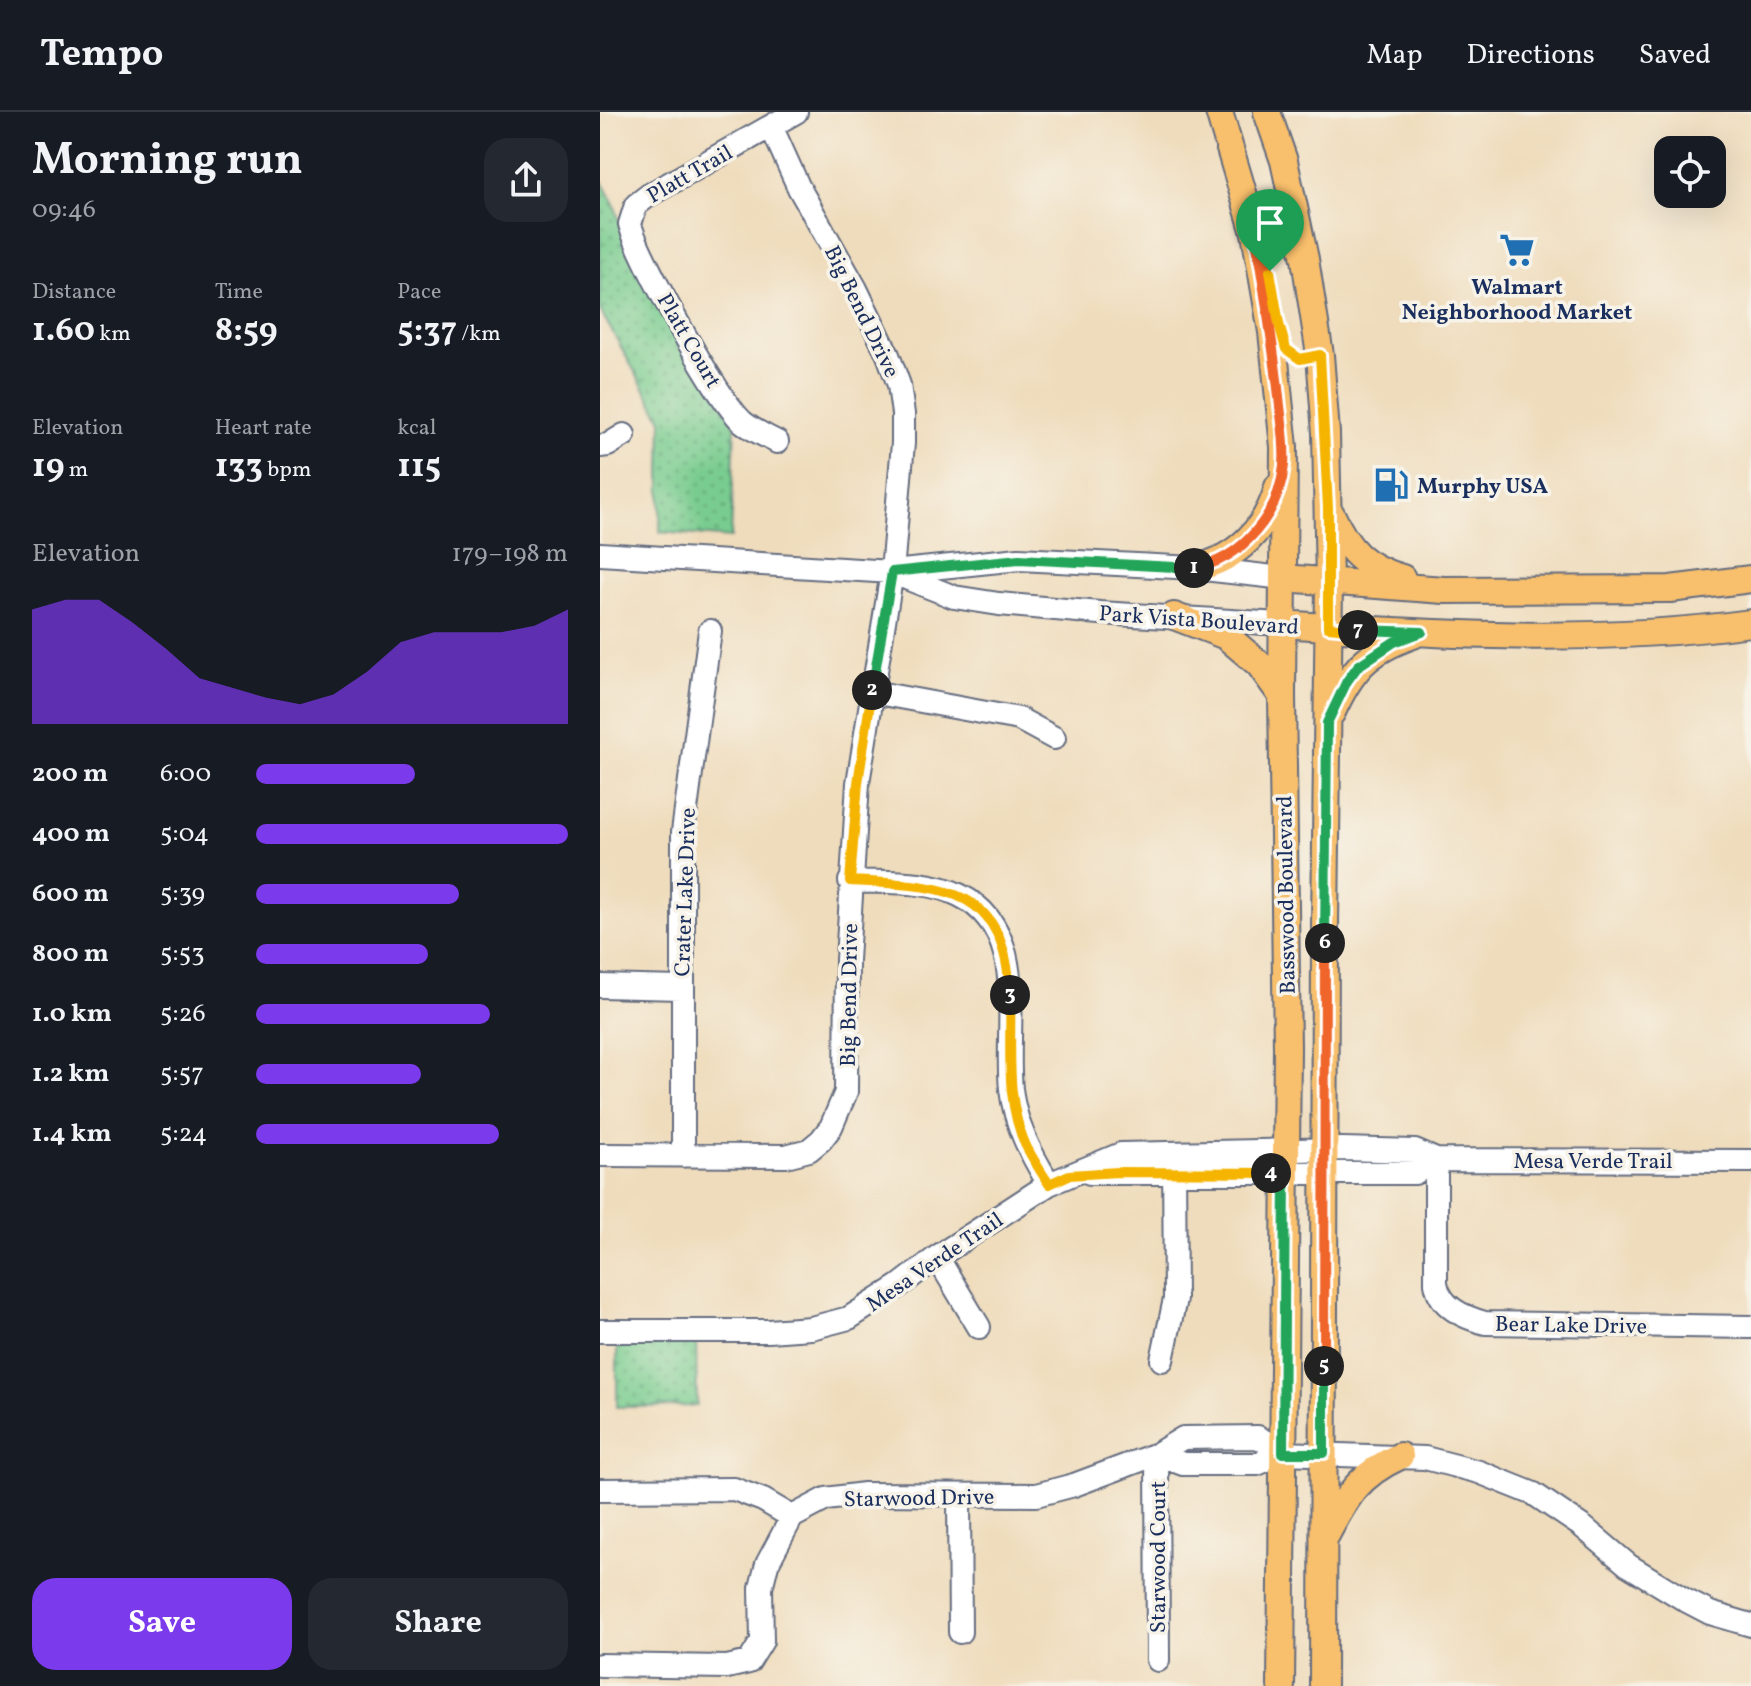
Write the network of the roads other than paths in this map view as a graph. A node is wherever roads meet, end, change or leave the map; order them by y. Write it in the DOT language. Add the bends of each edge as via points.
graph roads {
  1 [pos="796,112"];
  2 [pos="1219,112"];
  3 [pos="1267,112"];
  4 [pos="771,126"];
  5 [pos="631,217"];
  6 [pos="1255,233"];
  7 [pos="1320,355"];
  8 [pos="624,435"];
  9 [pos="777,442"];
  10 [pos="600,446"];
  11 [pos="1284,468"];
  12 [pos="1328,508"];
  13 [pos="600,554"];
  14 [pos="1195,568"];
  15 [pos="892,572"];
  16 [pos="1283,578"];
  17 [pos="1751,579"];
  18 [pos="1329,582"];
  19 [pos="1444,590"];
  20 [pos="1632,590"];
  21 [pos="1174,616"];
  22 [pos="1751,623"];
  23 [pos="1282,624"];
  24 [pos="1328,627"];
  25 [pos="710,631"];
  26 [pos="1422,632"];
  27 [pos="1633,634"];
  28 [pos="872,692"];
  29 [pos="1282,696"];
  30 [pos="1327,723"];
  31 [pos="1054,738"];
  32 [pos="850,881"];
  33 [pos="1287,927"];
  34 [pos="1325,927"];
  35 [pos="600,986"];
  36 [pos="681,988"];
  37 [pos="600,1155"];
  38 [pos="683,1156"];
  39 [pos="1436,1160"];
  40 [pos="1751,1161"];
  41 [pos="1285,1162"];
  42 [pos="1324,1162"];
  43 [pos="1174,1163"];
  44 [pos="1059,1180"];
  45 [pos="937,1257"];
  46 [pos="979,1327"];
  47 [pos="1751,1327"];
  48 [pos="600,1331"];
  49 [pos="1162,1360"];
  50 [pos="1283,1453"];
  51 [pos="1324,1453"];
  52 [pos="1157,1454"];
  53 [pos="1400,1456"];
  54 [pos="600,1490"];
  55 [pos="959,1496"];
  56 [pos="792,1517"];
  57 [pos="1323,1540"];
  58 [pos="1751,1625"];
  59 [pos="960,1632"];
  60 [pos="1158,1660"];
  61 [pos="600,1665"];
  62 [pos="1281,1686"];
  63 [pos="1323,1686"];
  1 -- 4 [label="street, Platt Trail"];
  2 -- 6 [label="main road, Basswood Boulevard"];
  3 -- 7 [label="main road, Basswood Boulevard" via="1293,199"];
  4 -- 5 [label="street, Platt Trail" via="649,195"];
  4 -- 15 [label="street, Big Bend Drive" via="899,385 903,443"];
  5 -- 9 [label="street, Platt Court" via="633,237 715,385 743,423"];
  6 -- 7 [label="main road" via="1270,271 1286,349 1300,359"];
  6 -- 11 [label="main road, Basswood Boulevard" via="1272,332"];
  7 -- 12 [label="main road, Basswood Boulevard"];
  8 -- 10 [label="street"];
  11 -- 14 [label="main road" via="1274,503 1259,527 1215,564"];
  11 -- 16 [label="main road, Basswood Boulevard"];
  12 -- 18 [label="main road, Basswood Boulevard"];
  12 -- 19 [label="main road" via="1362,561 1378,571"];
  13 -- 15 [label="street, Park Vista Boulevard"];
  14 -- 15 [label="street, Park Vista Boulevard" via="1019,559"];
  14 -- 16 [label="street, Park Vista Boulevard"];
  15 -- 21 [label="street, Park Vista Boulevard" via="954,597"];
  15 -- 28 [label="street, Big Bend Drive"];
  16 -- 18 [label="main road, Park Vista Boulevard"];
  16 -- 23 [label="main road, Basswood Boulevard"];
  17 -- 20 [label="main road, Park Vista Boulevard"];
  18 -- 19 [label="main road, Park Vista Boulevard"];
  18 -- 24 [label="main road, Basswood Boulevard"];
  19 -- 20 [label="main road, Park Vista Boulevard"];
  20 -- 27 [label="main road"];
  21 -- 23 [label="street, Park Vista Boulevard"];
  21 -- 29 [label="main road" via="1226,636 1259,664"];
  22 -- 27 [label="main road, Park Vista Boulevard"];
  23 -- 24 [label="main road, Park Vista Boulevard"];
  23 -- 29 [label="main road, Basswood Boulevard"];
  24 -- 26 [label="main road, Park Vista Boulevard"];
  24 -- 30 [label="main road, Basswood Boulevard"];
  25 -- 36 [label="street, Crater Lake Drive" via="683,832"];
  26 -- 27 [label="main road, Park Vista Boulevard"];
  26 -- 30 [label="main road" via="1394,642 1358,666"];
  28 -- 31 [label="street" via="1019,719"];
  28 -- 32 [label="street, Big Bend Drive"];
  29 -- 33 [label="main road, Basswood Boulevard"];
  30 -- 34 [label="main road, Basswood Boulevard"];
  32 -- 38 [label="street, Big Bend Drive" via="846,1092 831,1127 809,1150 786,1156"];
  32 -- 44 [label="street" via="940,888 975,906 994,926 1009,972 1015,1111 1026,1145"];
  33 -- 34 [label="main road"];
  33 -- 41 [label="main road, Basswood Boulevard"];
  34 -- 42 [label="main road, Basswood Boulevard"];
  35 -- 36 [label="street"];
  36 -- 38 [label="street, Crater Lake Drive"];
  37 -- 38 [label="street"];
  39 -- 40 [label="street, Mesa Verde Trail"];
  39 -- 42 [label="street, Mesa Verde Trail" via="1415,1173"];
  39 -- 47 [label="street, Bear Lake Drive" via="1436,1283 1438,1294 1459,1313 1485,1323"];
  41 -- 42 [label="street, Mesa Verde Trail"];
  41 -- 43 [label="street, Mesa Verde Trail"];
  41 -- 50 [label="main road, Basswood Boulevard"];
  42 -- 51 [label="main road, Basswood Boulevard"];
  43 -- 44 [label="street, Mesa Verde Trail" via="1121,1154"];
  43 -- 49 [label="street" via="1175,1299"];
  44 -- 45 [label="street, Mesa Verde Trail"];
  45 -- 46 [label="street"];
  45 -- 48 [label="street, Mesa Verde Trail" via="849,1318 811,1328"];
  50 -- 51 [label="street"];
  50 -- 52 [label="street" via="1257,1464 1183,1464"];
  50 -- 62 [label="main road, Basswood Boulevard"];
  51 -- 53 [label="street"];
  51 -- 57 [label="main road, Basswood Boulevard"];
  52 -- 55 [label="street, Starwood Drive" via="1036,1495"];
  52 -- 60 [label="street, Starwood Court"];
  53 -- 57 [label="main road" via="1366,1475 1345,1498"];
  53 -- 58 [label="street" via="1479,1472 1534,1494 1658,1585 1710,1613"];
  54 -- 56 [label="street" via="734,1489"];
  55 -- 56 [label="street, Starwood Drive" via="864,1494 826,1499"];
  55 -- 59 [label="street"];
  56 -- 61 [label="street" via="767,1564 761,1588 762,1641 749,1662 727,1667"];
  57 -- 63 [label="main road, Basswood Boulevard"];
}
